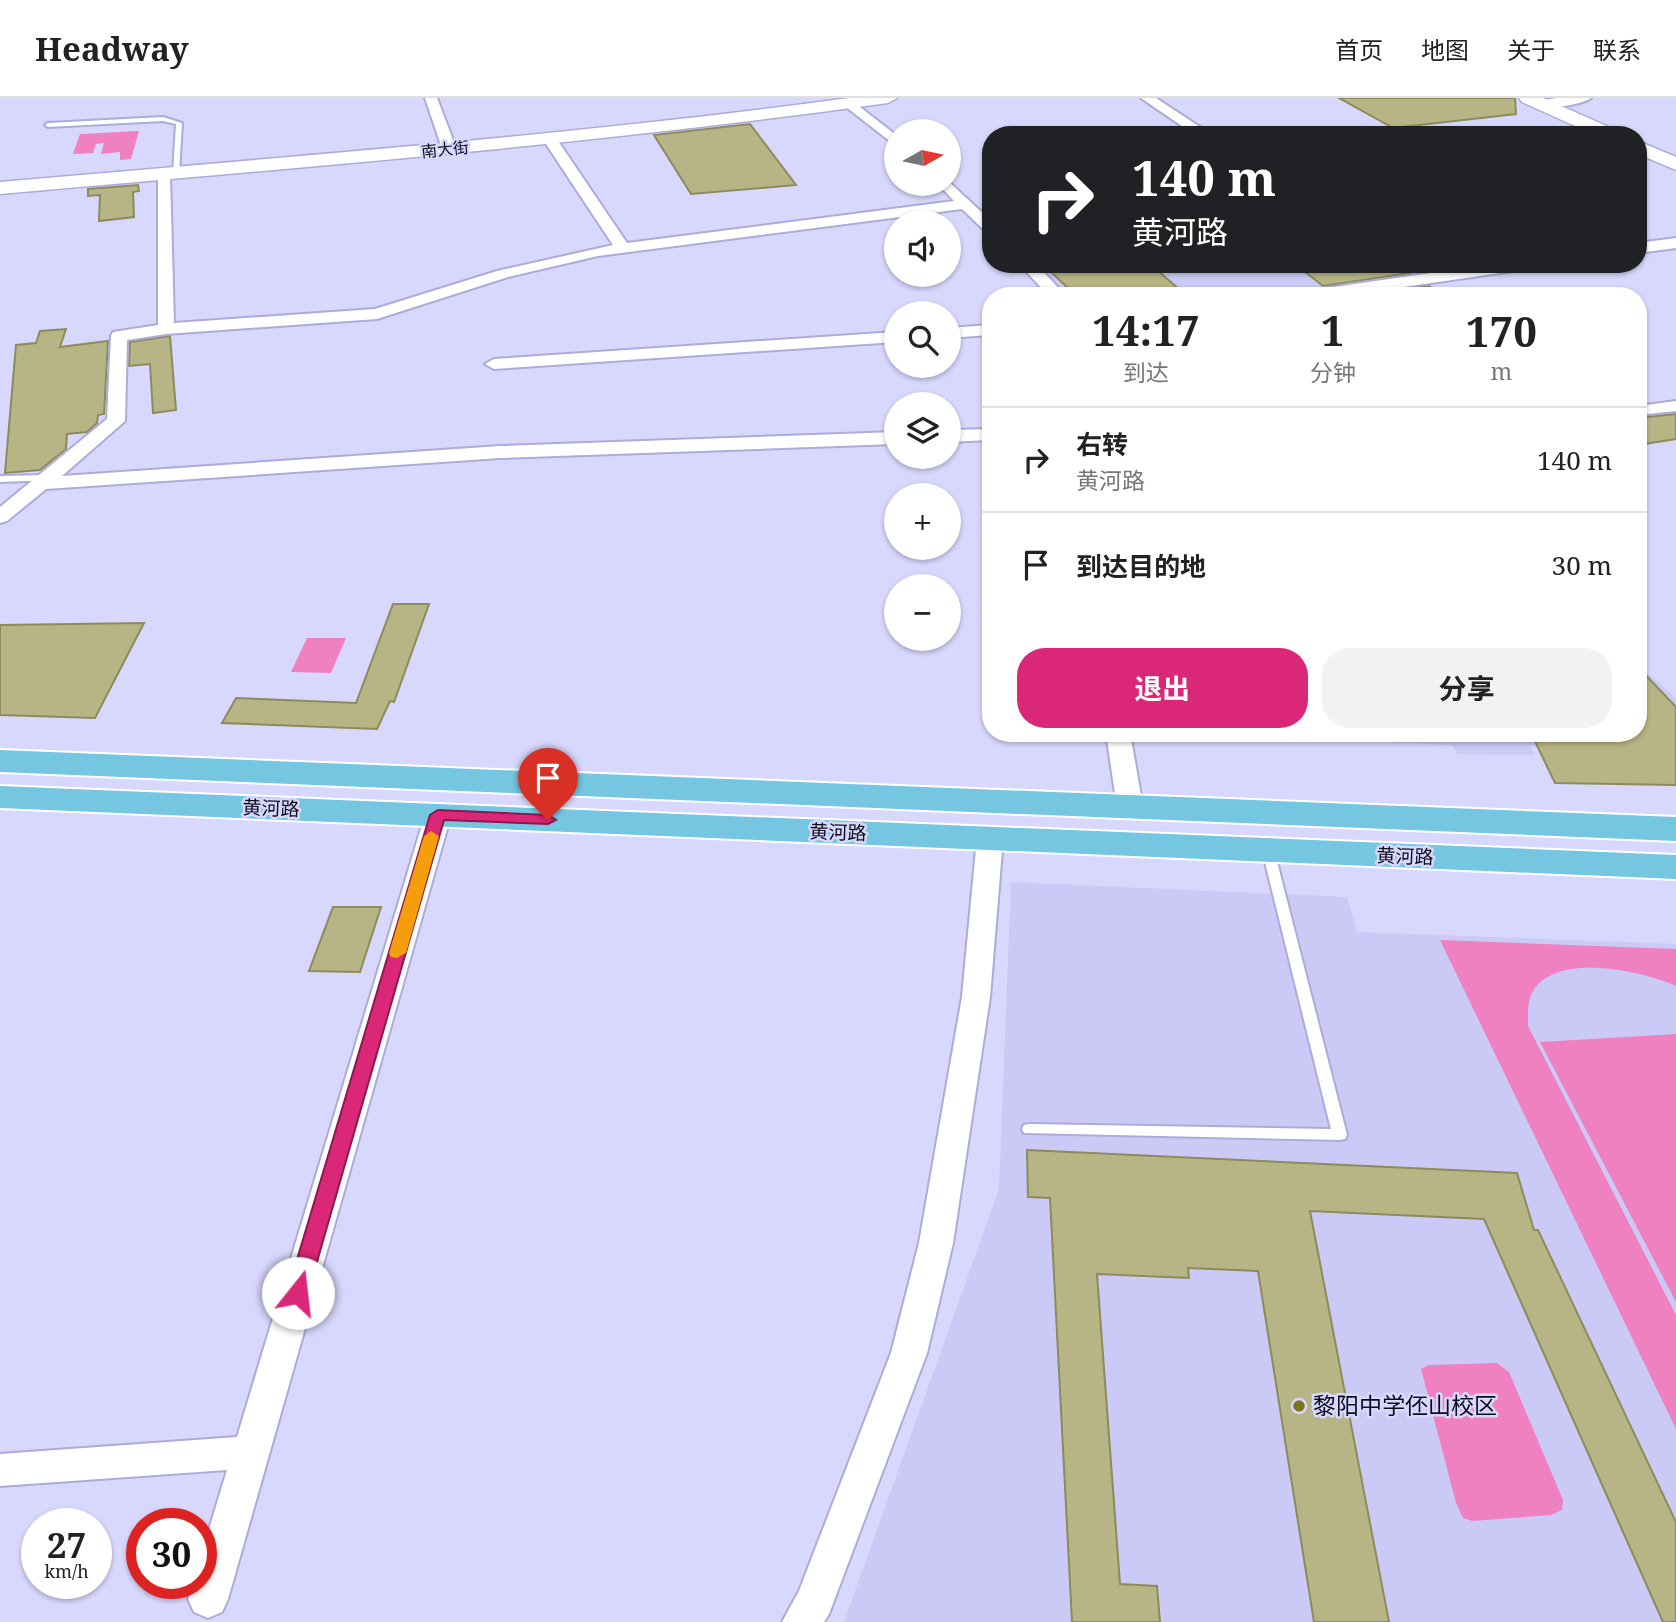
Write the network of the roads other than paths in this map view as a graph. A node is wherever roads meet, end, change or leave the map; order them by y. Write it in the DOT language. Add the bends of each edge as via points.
graph roads {
  1 [pos="431,98"];
  2 [pos="888,98"];
  3 [pos="1147,98"];
  4 [pos="1585,98"];
  5 [pos="1534,101"];
  6 [pos="851,104"];
  7 [pos="48,125"];
  8 [pos="1191,126"];
  9 [pos="1591,126"];
  10 [pos="884,132"];
  11 [pos="549,138"];
  12 [pos="449,148"];
  13 [pos="1647,151"];
  14 [pos="1676,164"];
  15 [pos="169,174"];
  16 [pos="0,188"];
  17 [pos="958,196"];
  18 [pos="966,204"];
  19 [pos="982,220"];
  20 [pos="1676,243"];
  21 [pos="622,247"];
  22 [pos="1647,247"];
  23 [pos="1036,273"];
  24 [pos="1424,273"];
  25 [pos="1466,273"];
  26 [pos="1432,278"];
  27 [pos="1049,287"];
  28 [pos="1369,287"];
  29 [pos="1446,287"];
  30 [pos="166,329"];
  31 [pos="982,331"];
  32 [pos="961,332"];
  33 [pos="884,338"];
  34 [pos="494,364"];
  35 [pos="1676,406"];
  36 [pos="1647,409"];
  37 [pos="961,436"];
  38 [pos="982,436"];
  39 [pos="884,438"];
  40 [pos="0,479"];
  41 [pos="45,481"];
  42 [pos="0,517"];
  43 [pos="1119,742"];
  44 [pos="0,761"];
  45 [pos="0,797"];
  46 [pos="1130,807"];
  47 [pos="438,815"];
  48 [pos="1676,829"];
  49 [pos="989,838"];
  50 [pos="1268,850"];
  51 [pos="1676,867"];
  52 [pos="1029,1129"];
  53 [pos="251,1452"];
  54 [pos="0,1469"];
  55 [pos="217,1568"];
  56 [pos="802,1622"];
  1 -- 12 [label="street"];
  2 -- 6 [label="street, 南大街"];
  3 -- 8 [label="street"];
  4 -- 5 [label="street"];
  5 -- 9 [label="street"];
  6 -- 10 [label="street"];
  6 -- 11 [label="street, 南大街"];
  7 -- 15 [label="lane" via="163,119 179,123"];
  11 -- 12 [label="street, 南大街"];
  11 -- 21 [label="street"];
  12 -- 15 [label="street, 南大街"];
  13 -- 14 [label="street"];
  15 -- 16 [label="street, 南大街"];
  15 -- 30 [label="street"];
  17 -- 18 [label="street"];
  18 -- 19 [label="street"];
  18 -- 21 [label="street"];
  20 -- 22 [label="street"];
  21 -- 30 [label="street" via="503,274 377,314"];
  23 -- 27 [label="street"];
  24 -- 26 [label="street"];
  25 -- 26 [label="street"];
  26 -- 28 [label="street"];
  26 -- 29 [label="street"];
  30 -- 41 [label="street" via="119,336 116,421"];
  31 -- 32 [label="street"];
  33 -- 34 [label="street"];
  35 -- 36 [label="street"];
  37 -- 38 [label="street"];
  39 -- 41 [label="street" via="500,452"];
  40 -- 41 [label="lane"];
  41 -- 42 [label="street"];
  43 -- 46 [label="street"];
  44 -- 46 [label="main road, 黄河路"];
  45 -- 47 [label="main road, 黄河路"];
  46 -- 48 [label="main road, 黄河路"];
  47 -- 49 [label="main road, 黄河路"];
  47 -- 53 [label="street"];
  49 -- 50 [label="main road, 黄河路"];
  49 -- 56 [label="street" via="976,997 936,1243 909,1353 815,1601"];
  50 -- 51 [label="main road, 黄河路"];
  50 -- 52 [label="lane" via="1339,1135"];
  53 -- 54 [label="street"];
  53 -- 55 [label="street"];
}
